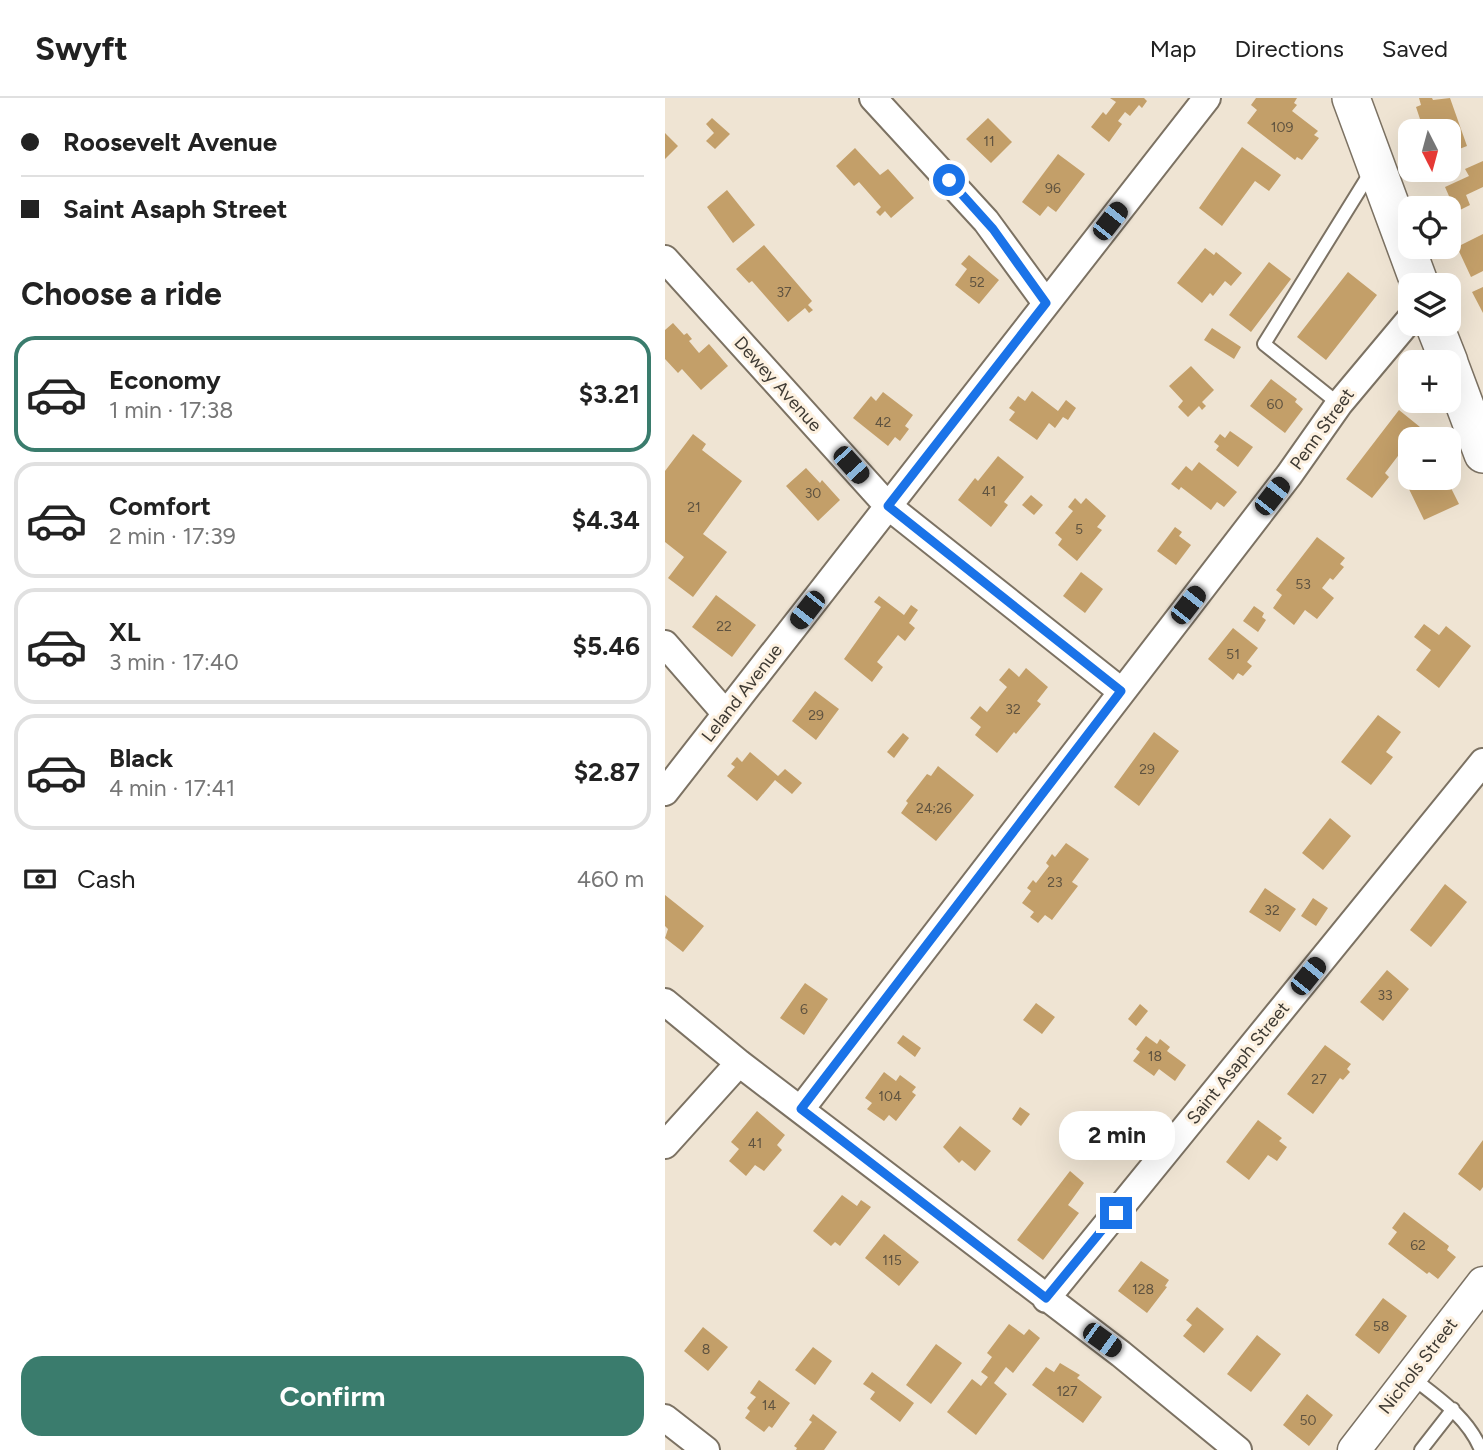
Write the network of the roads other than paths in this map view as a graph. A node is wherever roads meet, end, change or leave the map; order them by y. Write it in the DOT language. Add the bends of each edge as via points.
graph roads {
  1 [pos="873,98"];
  2 [pos="1207,98"];
  3 [pos="1352,98"];
  4 [pos="1376,163"];
  5 [pos="665,259"];
  6 [pos="1416,273"];
  7 [pos="1046,303"];
  8 [pos="1398,334"];
  9 [pos="1461,395"];
  10 [pos="1339,404"];
  11 [pos="1483,454"];
  12 [pos="888,506"];
  13 [pos="665,644"];
  14 [pos="1121,691"];
  15 [pos="726,714"];
  16 [pos="1483,762"];
  17 [pos="665,792"];
  18 [pos="665,1002"];
  19 [pos="739,1063"];
  20 [pos="801,1109"];
  21 [pos="665,1145"];
  22 [pos="1483,1283"];
  23 [pos="1046,1298"];
  24 [pos="1410,1376"];
  25 [pos="1453,1409"];
  26 [pos="665,1418"];
  27 [pos="706,1450"];
  28 [pos="1238,1450"];
  29 [pos="1354,1450"];
  30 [pos="1421,1450"];
  31 [pos="1481,1450"];
  1 -- 7 [label="street" via="986,221"];
  2 -- 7 [label="street, Leland Avenue"];
  3 -- 4 [label="main road"];
  4 -- 6 [label="main road"];
  4 -- 10 [label="lane" via="1264,344"];
  5 -- 12 [label="street, Dewey Avenue"];
  7 -- 12 [label="street, Leland Avenue"];
  8 -- 10 [label="street, Penn Street"];
  9 -- 11 [label="main road"];
  10 -- 14 [label="street, Penn Street"];
  12 -- 14 [label="street, Dewey Avenue"];
  12 -- 15 [label="street, Leland Avenue"];
  13 -- 15 [label="street"];
  14 -- 20 [label="street, Penn Street"];
  15 -- 17 [label="street, Leland Avenue"];
  16 -- 23 [label="street, Saint Asaph Street"];
  18 -- 19 [label="street"];
  19 -- 20 [label="street"];
  19 -- 21 [label="street"];
  20 -- 23 [label="street"];
  22 -- 24 [label="street, Nichols Street"];
  23 -- 28 [label="street"];
  24 -- 25 [label="lane"];
  24 -- 29 [label="street, Nichols Street"];
  25 -- 30 [label="lane"];
  25 -- 31 [label="lane" via="1475,1435"];
  26 -- 27 [label="street"];
}
